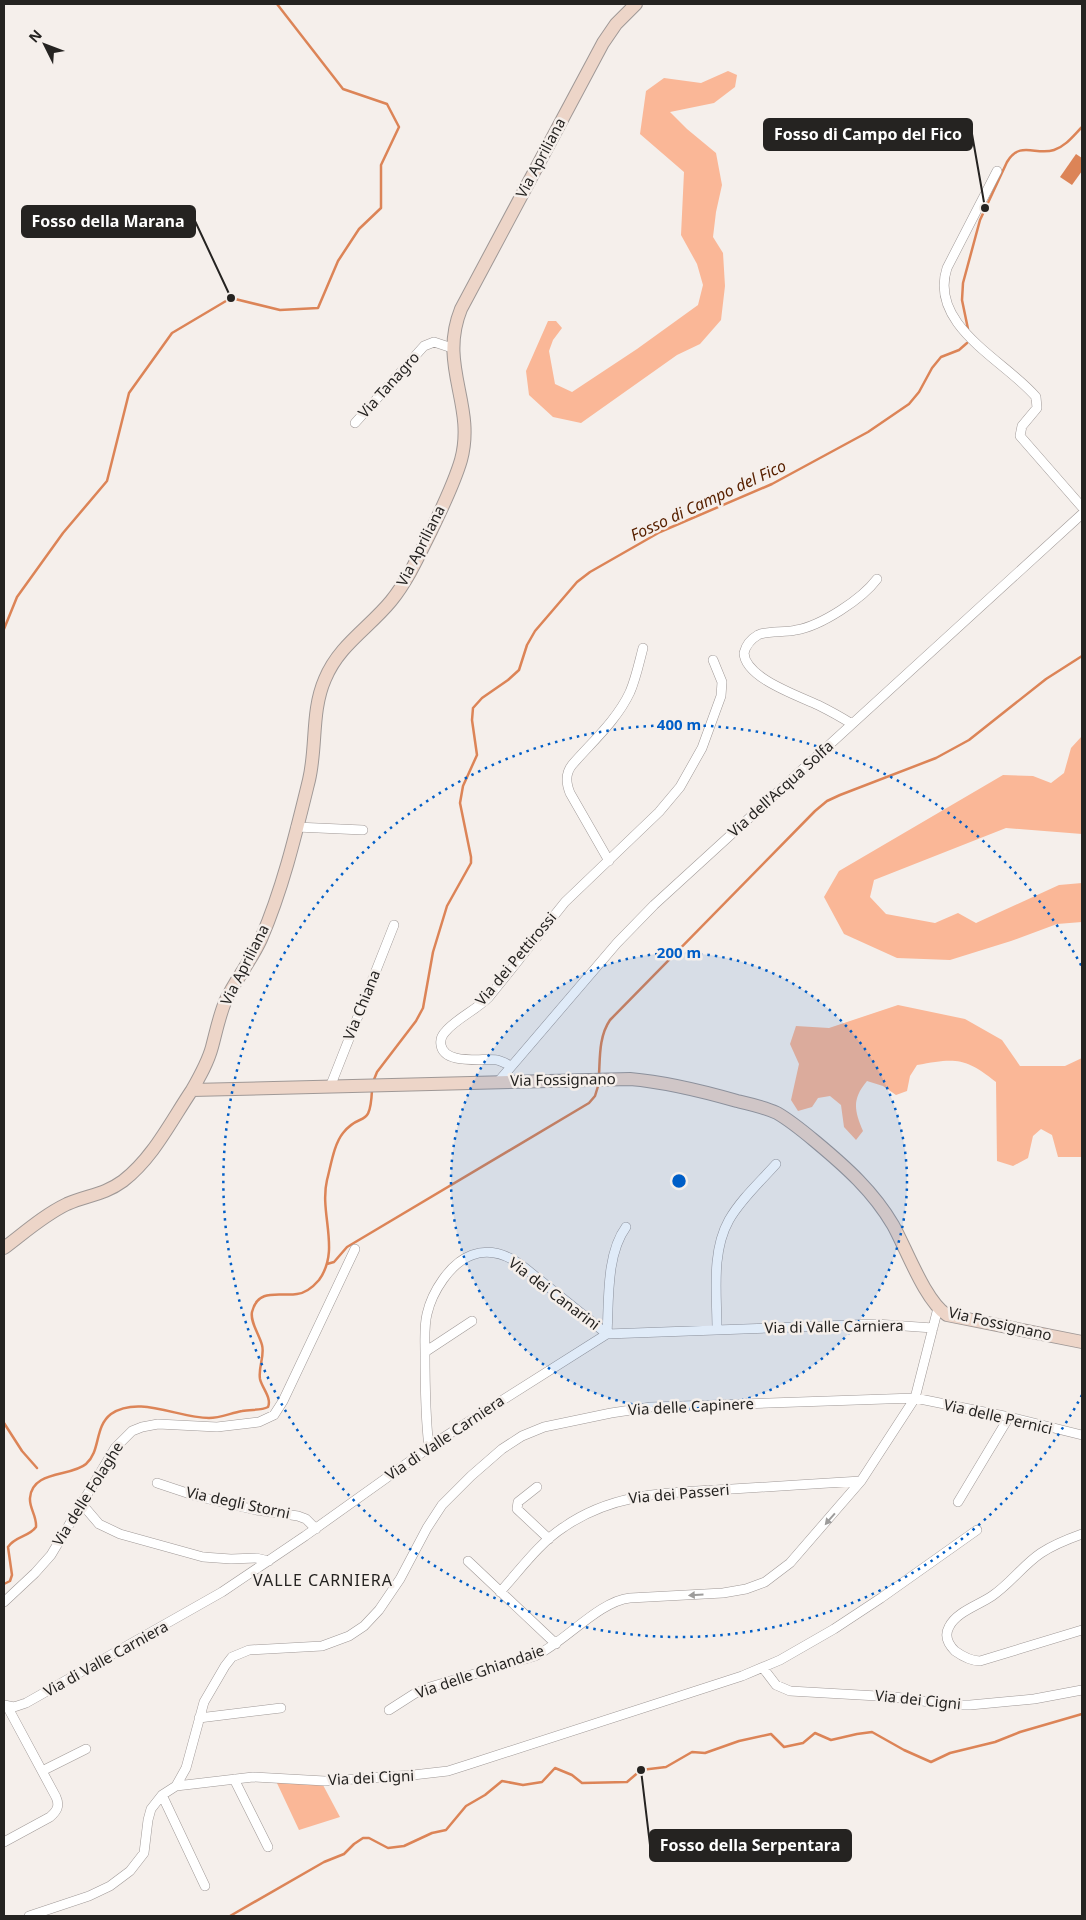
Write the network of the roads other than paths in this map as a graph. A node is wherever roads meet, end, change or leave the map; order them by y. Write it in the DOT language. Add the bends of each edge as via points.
graph roads {
  1 [pos="636,4"];
  2 [pos="997,171"];
  3 [pos="452,348"];
  4 [pos="355,423"];
  5 [pos="1082,507"];
  6 [pos="1082,514"];
  7 [pos="877,579"];
  8 [pos="643,648"];
  9 [pos="713,660"];
  10 [pos="852,724"];
  11 [pos="296,827"];
  12 [pos="363,830"];
  13 [pos="608,861"];
  14 [pos="394,924"];
  15 [pos="511,1066"];
  16 [pos="498,1082"];
  17 [pos="330,1086"];
  18 [pos="192,1090"];
  19 [pos="776,1164"];
  20 [pos="626,1226"];
  21 [pos="4,1248"];
  22 [pos="355,1249"];
  23 [pos="938,1308"];
  24 [pos="472,1321"];
  25 [pos="933,1328"];
  26 [pos="716,1330"];
  27 [pos="607,1334"];
  28 [pos="1082,1342"];
  29 [pos="425,1352"];
  30 [pos="915,1398"];
  31 [pos="1009,1417"];
  32 [pos="1082,1435"];
  33 [pos="429,1447"];
  34 [pos="861,1481"];
  35 [pos="157,1483"];
  36 [pos="537,1487"];
  37 [pos="958,1502"];
  38 [pos="81,1503"];
  39 [pos="316,1529"];
  40 [pos="977,1530"];
  41 [pos="1082,1534"];
  42 [pos="549,1539"];
  43 [pos="269,1560"];
  44 [pos="468,1561"];
  45 [pos="500,1592"];
  46 [pos="4,1602"];
  47 [pos="1082,1630"];
  48 [pos="556,1644"];
  49 [pos="763,1668"];
  50 [pos="1082,1690"];
  51 [pos="5,1706"];
  52 [pos="281,1708"];
  53 [pos="389,1710"];
  54 [pos="199,1718"];
  55 [pos="86,1749"];
  56 [pos="42,1771"];
  57 [pos="234,1779"];
  58 [pos="176,1786"];
  59 [pos="162,1795"];
  60 [pos="4,1842"];
  61 [pos="268,1847"];
  62 [pos="206,1886"];
  63 [pos="29,1916"];
  1 -- 3 [label="street, Via Apriliana" via="603,43 477,278 459,315"];
  2 -- 5 [label="street" via="947,268 944,282 947,301 953,317 972,340 1036,397 1037,408 1022,426 1020,436"];
  3 -- 4 [label="street, Via Tanagro" via="436,343 424,346"];
  3 -- 11 [label="street, Via Apriliana" via="466,429 461,462 436,521 406,578 387,606 344,648 326,676 317,710 310,774"];
  6 -- 10 [label="street, Via dell'Acqua Solfa"];
  7 -- 10 [label="street" via="864,593 820,622 794,631 760,634 749,643 744,653 748,666 765,679"];
  8 -- 13 [label="street" via="625,703 567,773 570,793"];
  9 -- 13 [label="street, Via dei Pettirossi" via="721,678 722,692 697,757 667,803"];
  10 -- 15 [label="street, Via dell'Acqua Solfa" via="643,916"];
  11 -- 12 [label="street"];
  11 -- 18 [label="street, Via Apriliana" via="267,923 254,953 225,1002 209,1056"];
  13 -- 15 [label="street, Via dei Pettirossi" via="556,912 489,997 450,1027 440,1042 442,1049 451,1057 497,1060"];
  14 -- 17 [label="street, Via Chiana"];
  15 -- 16 [label="street, Via dell'Acqua Solfa"];
  16 -- 17 [label="street, Via Fossignano"];
  16 -- 23 [label="street, Via Fossignano" via="607,1078 644,1080 696,1090 768,1110 790,1122 853,1173 874,1196 893,1224"];
  17 -- 18 [label="street, Via Fossignano"];
  18 -- 21 [label="street" via="153,1149 129,1176 104,1192 55,1211"];
  19 -- 26 [label="street" via="741,1203 723,1232 717,1260"];
  20 -- 27 [label="street" via="618,1238 612,1259"];
  22 -- 38 [label="street, Via delle Folaghe" via="274,1415 261,1421 230,1426 164,1424 135,1429 117,1444"];
  23 -- 25 [label="street, Via delle Ghiandaie"];
  23 -- 28 [label="street, Via Fossignano" via="953,1317"];
  24 -- 29 [label="street"];
  25 -- 26 [label="street, Via di Valle Carniera" via="876,1324"];
  25 -- 30 [label="street, Via delle Ghiandaie"];
  26 -- 27 [label="street, Via di Valle Carniera"];
  27 -- 29 [label="street, Via dei Canarini" via="517,1263 499,1254 482,1253 460,1260 445,1276 428,1311"];
  27 -- 33 [label="street, Via di Valle Carniera"];
  29 -- 33 [label="street, Via dei Canarini" via="424,1396"];
  30 -- 31 [label="street, Via delle Pernici"];
  30 -- 34 [label="street, Via delle Ghiandaie"];
  30 -- 54 [label="street, Via delle Capinere" via="650,1407 524,1434 502,1448 442,1505 391,1592 364,1626 344,1639 322,1646 253,1650 235,1655 210,1690"];
  31 -- 32 [label="street, Via delle Pernici"];
  31 -- 37 [label="street"];
  33 -- 39 [label="street, Via di Valle Carniera"];
  34 -- 42 [label="street, Via dei Passeri" via="635,1496 583,1515"];
  34 -- 48 [label="street, Via delle Ghiandaie, one-way" via="801,1551 762,1584 723,1593 620,1600 605,1607"];
  35 -- 39 [label="street, Via degli Storni" via="218,1501 298,1516"];
  36 -- 42 [label="street" via="518,1502 517,1509"];
  38 -- 43 [label="street" via="99,1524 120,1534 203,1557"];
  38 -- 46 [label="street, Via delle Folaghe" via="46,1561"];
  39 -- 43 [label="street, Via di Valle Carniera"];
  40 -- 49 [label="street, Via dei Cigni" via="861,1612"];
  41 -- 47 [label="street" via="1040,1554 998,1592 954,1620 947,1634 953,1649 976,1661"];
  42 -- 45 [label="street, Via dei Passeri"];
  43 -- 51 [label="street, Via di Valle Carniera" via="197,1607 29,1702"];
  44 -- 45 [label="street"];
  45 -- 48 [label="street"];
  48 -- 53 [label="street, Via delle Ghiandaie" via="532,1657 425,1689"];
  49 -- 50 [label="street, Via dei Cigni" via="774,1683 785,1690 894,1697 950,1705 1025,1700"];
  49 -- 57 [label="street, Via dei Cigni" via="452,1770 342,1780"];
  51 -- 56 [label="street"];
  52 -- 54 [label="street"];
  54 -- 58 [label="street, Via delle Capinere" via="186,1768"];
  55 -- 56 [label="street"];
  56 -- 60 [label="street" via="57,1800 57,1809 50,1817"];
  57 -- 58 [label="street, Via dei Cigni"];
  57 -- 61 [label="street"];
  58 -- 59 [label="street, Via dei Cigni"];
  59 -- 62 [label="street"];
  59 -- 63 [label="street, Via dei Cigni" via="150,1812 144,1853 133,1868 95,1894"];
}
